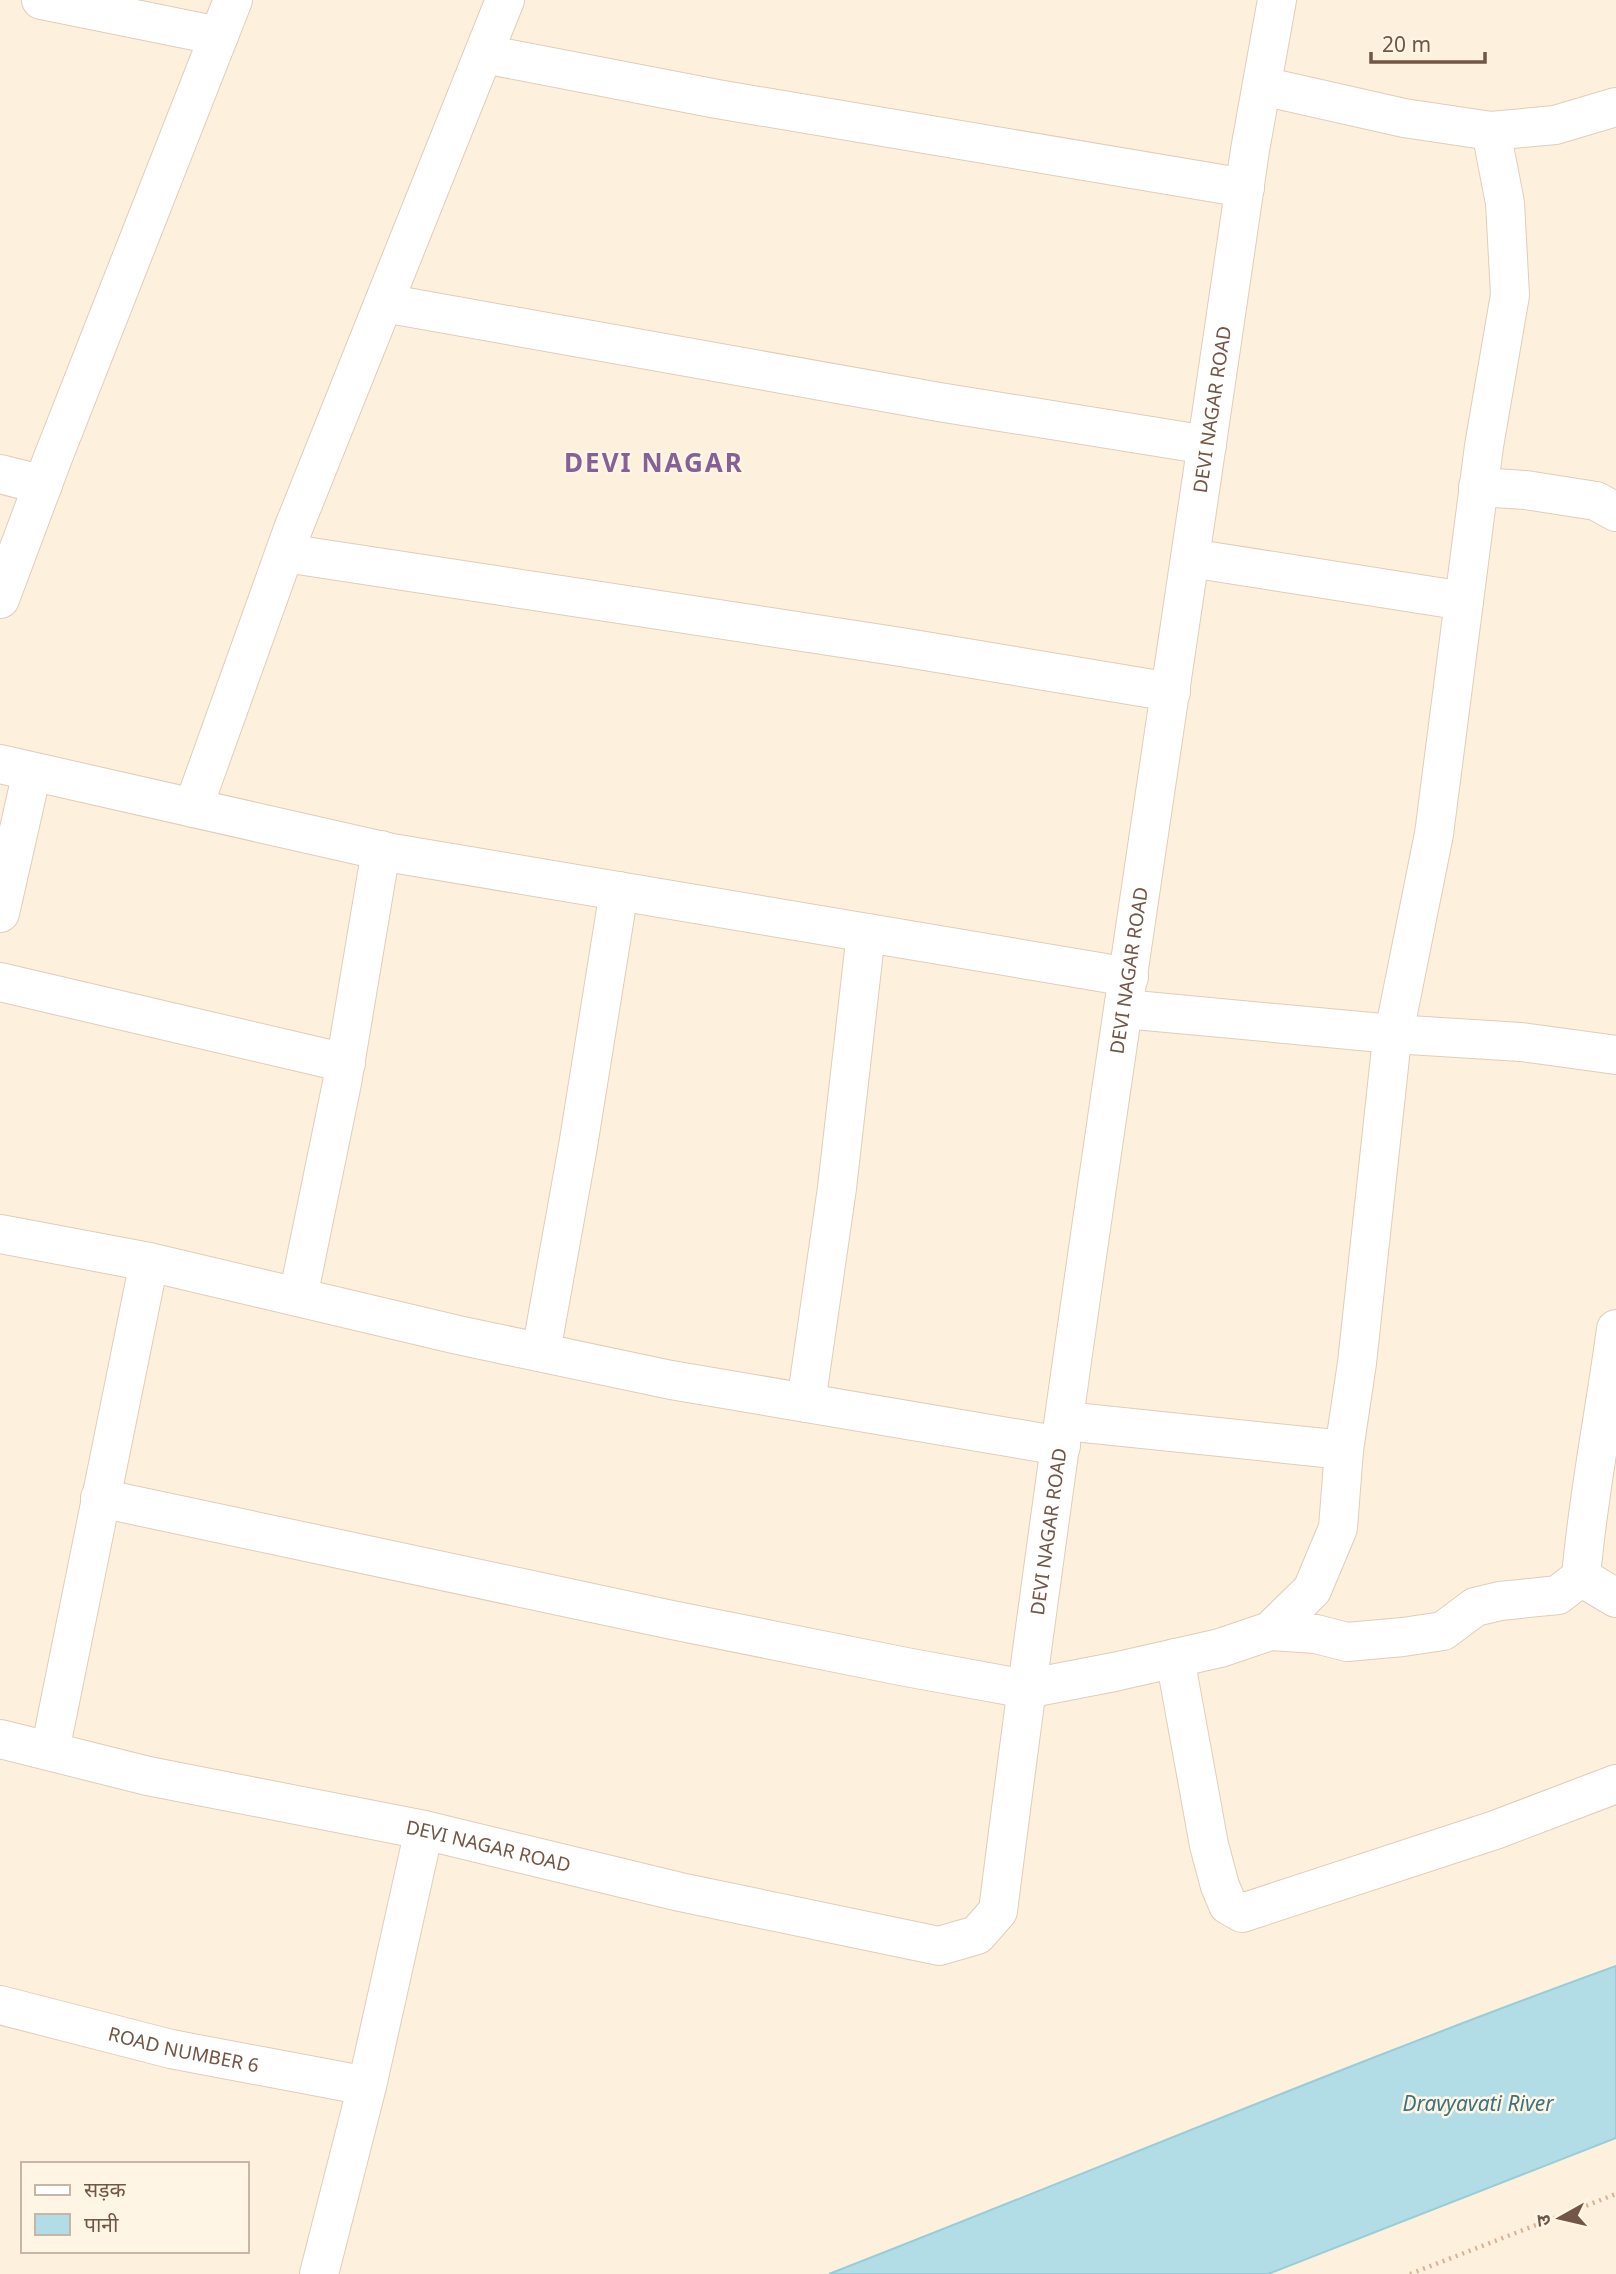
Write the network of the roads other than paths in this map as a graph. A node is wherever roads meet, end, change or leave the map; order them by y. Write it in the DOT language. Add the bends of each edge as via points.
graph roads {
  1 [pos="41,0"];
  2 [pos="233,0"];
  3 [pos="505,0"];
  4 [pos="1278,0"];
  5 [pos="219,36"];
  6 [pos="484,54"];
  7 [pos="1262,86"];
  8 [pos="1616,107"];
  9 [pos="1491,131"];
  10 [pos="1245,188"];
  11 [pos="384,303"];
  12 [pos="1207,445"];
  13 [pos="0,474"];
  14 [pos="43,485"];
  15 [pos="1478,487"];
  16 [pos="1616,512"];
  17 [pos="285,553"];
  18 [pos="1190,558"];
  19 [pos="0,599"];
  20 [pos="1464,601"];
  21 [pos="1171,692"];
  22 [pos="16,768"];
  23 [pos="193,808"];
  24 [pos="382,850"];
  25 [pos="619,891"];
  26 [pos="0,914"];
  27 [pos="866,933"];
  28 [pos="0,982"];
  29 [pos="1127,993"];
  30 [pos="1393,1034"];
  31 [pos="1616,1055"];
  32 [pos="346,1063"];
  33 [pos="0,1234"];
  34 [pos="149,1262"];
  35 [pos="298,1297"];
  36 [pos="1616,1329"];
  37 [pos="541,1352"];
  38 [pos="806,1403"];
  39 [pos="1063,1434"];
  40 [pos="1343,1450"];
  41 [pos="100,1498"];
  42 [pos="1581,1577"];
  43 [pos="1616,1598"];
  44 [pos="1270,1631"];
  45 [pos="1175,1658"];
  46 [pos="1026,1689"];
  47 [pos="0,1739"];
  48 [pos="50,1751"];
  49 [pos="1616,1784"];
  50 [pos="424,1830"];
  51 [pos="0,2005"];
  52 [pos="367,2086"];
  53 [pos="319,2274"];
  1 -- 5 [label="street"];
  2 -- 5 [label="street"];
  3 -- 6 [label="street"];
  4 -- 7 [label="street, DEVI NAGAR ROAD"];
  5 -- 14 [label="street"];
  6 -- 10 [label="street" via="717,99"];
  6 -- 11 [label="street"];
  7 -- 9 [label="street" via="1404,118"];
  7 -- 10 [label="street, DEVI NAGAR ROAD"];
  8 -- 9 [label="street" via="1555,125"];
  9 -- 15 [label="street" via="1505,203 1510,295"];
  10 -- 12 [label="street, DEVI NAGAR ROAD"];
  11 -- 12 [label="street"];
  11 -- 17 [label="street"];
  12 -- 18 [label="street, DEVI NAGAR ROAD"];
  13 -- 14 [label="street"];
  14 -- 19 [label="street"];
  15 -- 16 [label="street" via="1596,501"];
  15 -- 20 [label="street"];
  17 -- 21 [label="street"];
  17 -- 23 [label="street"];
  18 -- 20 [label="street"];
  18 -- 21 [label="street, DEVI NAGAR ROAD"];
  20 -- 30 [label="street" via="1434,834"];
  21 -- 29 [label="street, DEVI NAGAR ROAD"];
  22 -- 23 [label="street"];
  22 -- 26 [label="street"];
  23 -- 24 [label="street"];
  24 -- 25 [label="street"];
  24 -- 32 [label="street"];
  25 -- 27 [label="street"];
  25 -- 37 [label="street"];
  27 -- 29 [label="street"];
  27 -- 38 [label="street" via="837,1188"];
  28 -- 32 [label="street"];
  29 -- 30 [label="street"];
  29 -- 39 [label="street, DEVI NAGAR ROAD"];
  30 -- 31 [label="street" via="1521,1042"];
  30 -- 40 [label="street" via="1357,1363"];
  32 -- 35 [label="street"];
  33 -- 34 [label="street"];
  34 -- 35 [label="street"];
  34 -- 41 [label="street"];
  35 -- 37 [label="street"];
  36 -- 42 [label="street" via="1586,1514"];
  37 -- 38 [label="street"];
  38 -- 39 [label="street"];
  39 -- 40 [label="street"];
  39 -- 46 [label="street, DEVI NAGAR ROAD"];
  40 -- 44 [label="street" via="1338,1528 1328,1553 1312,1590"];
  41 -- 46 [label="street" via="645,1614"];
  41 -- 48 [label="street"];
  42 -- 43 [label="street"];
  42 -- 44 [label="street" via="1558,1595 1475,1607 1443,1631 1347,1642 1316,1634"];
  44 -- 45 [label="street"];
  45 -- 46 [label="street"];
  45 -- 49 [label="street" via="1209,1845 1228,1905 1242,1913 1495,1830"];
  46 -- 50 [label="street, DEVI NAGAR ROAD" via="998,1911 977,1936 939,1946 680,1892"];
  47 -- 48 [label="street, DEVI NAGAR ROAD"];
  48 -- 50 [label="street, DEVI NAGAR ROAD" via="148,1776"];
  50 -- 52 [label="street"];
  51 -- 52 [label="street, ROAD NUMBER 6" via="171,2049"];
  52 -- 53 [label="street"];
}
